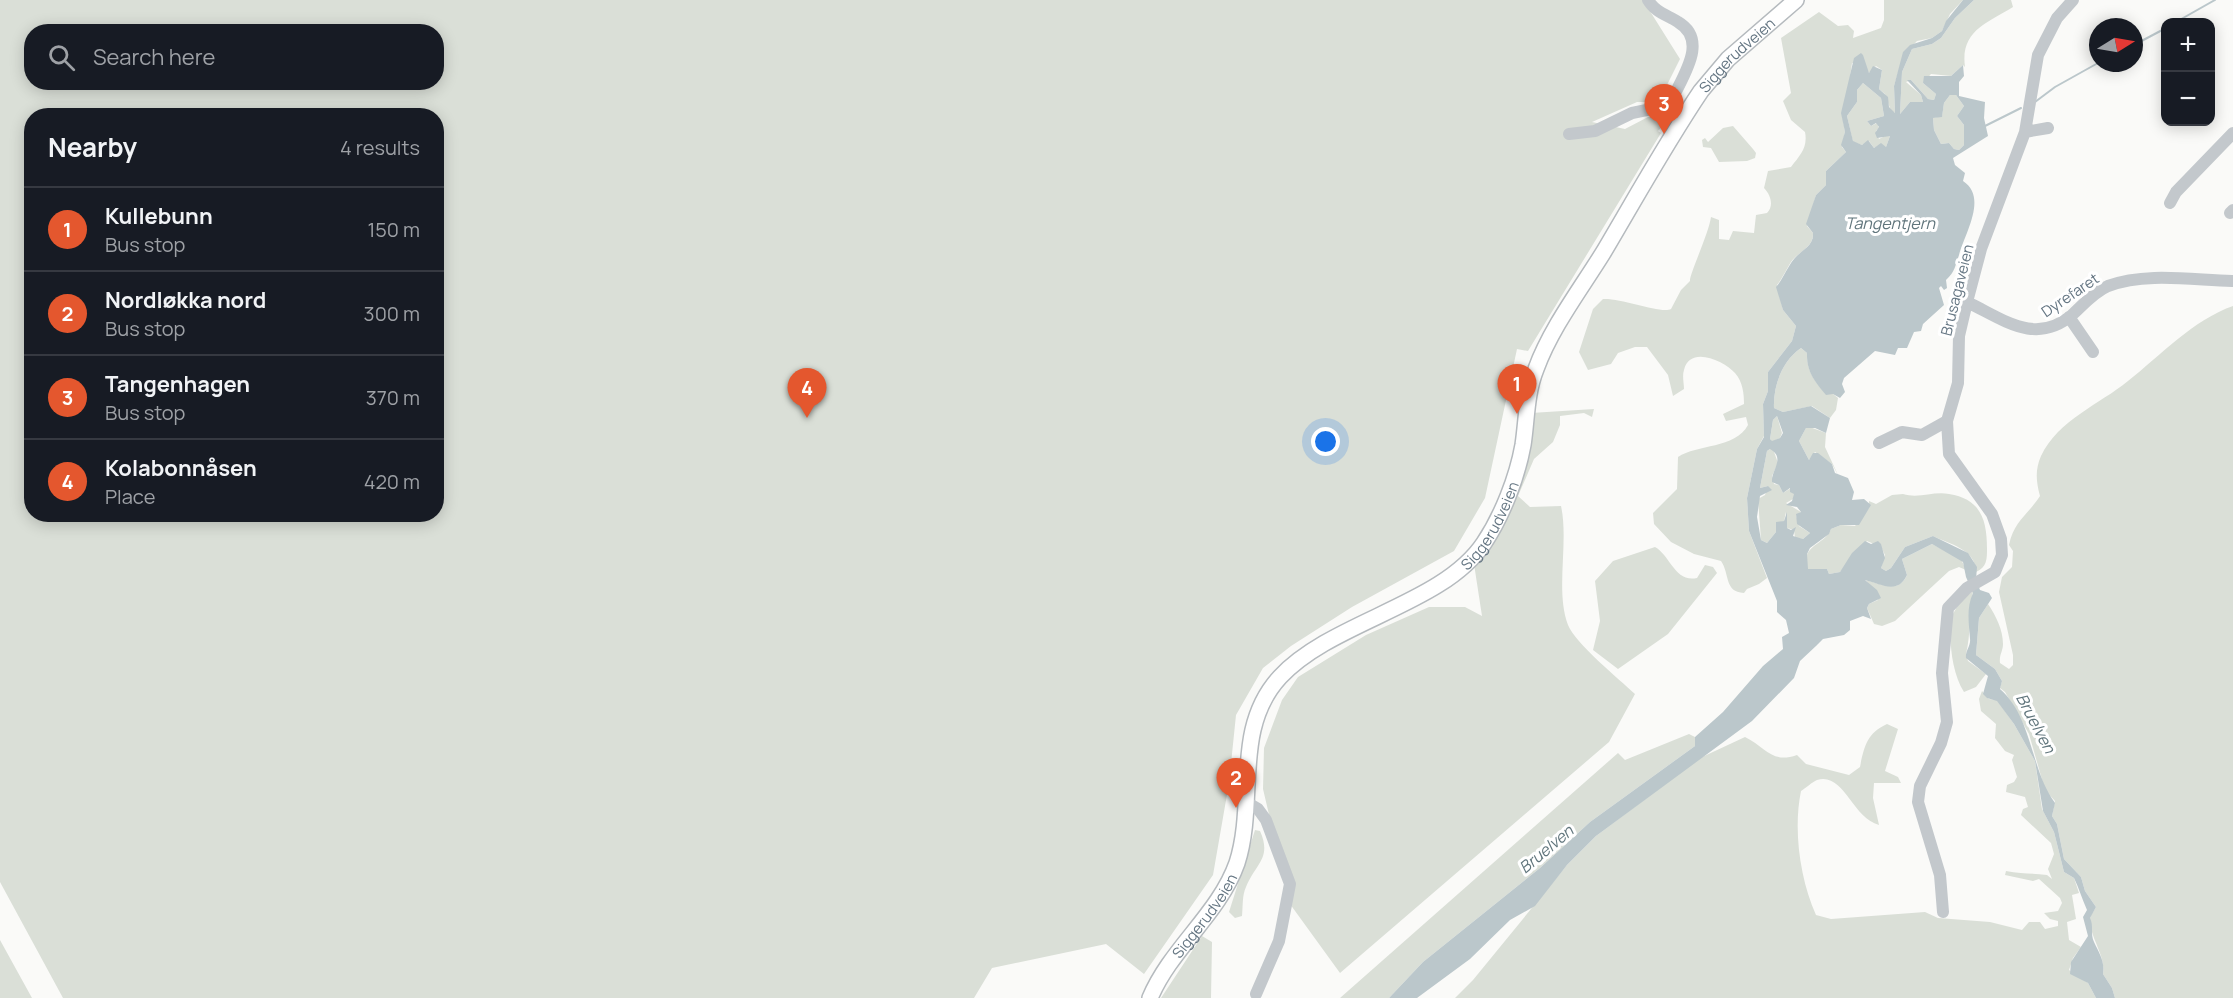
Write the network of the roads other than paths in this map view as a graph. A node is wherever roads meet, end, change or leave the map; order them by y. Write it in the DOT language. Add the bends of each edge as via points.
graph roads {
  1 [pos="1648,0"];
  2 [pos="1797,0"];
  3 [pos="2073,0"];
  4 [pos="1671,105"];
  5 [pos="1684,118"];
  6 [pos="2048,128"];
  7 [pos="2025,132"];
  8 [pos="2233,133"];
  9 [pos="1569,134"];
  10 [pos="2170,203"];
  11 [pos="2232,281"];
  12 [pos="1967,302"];
  13 [pos="2069,317"];
  14 [pos="2093,352"];
  15 [pos="1947,421"];
  16 [pos="1879,443"];
  17 [pos="1246,802"];
  18 [pos="1943,912"];
  19 [pos="1256,994"];
  20 [pos="1150,998"];
  1 -- 4 [label="street" via="1656,10 1686,27 1693,39 1691,59"];
  2 -- 5 [label="main road, Siggerudveien" via="1721,66"];
  3 -- 7 [label="street, Brusagaveien" via="2057,18 2038,55"];
  4 -- 5 [label="street"];
  4 -- 9 [label="street" via="1632,113 1595,131"];
  5 -- 17 [label="main road, Siggerudveien" via="1541,355 1528,395 1519,462 1487,538 1475,555 1448,577 1315,650 1280,676 1264,697 1252,725"];
  6 -- 7 [label="street"];
  7 -- 12 [label="street, Brusagaveien" via="1981,249"];
  8 -- 10 [label="street"];
  11 -- 13 [label="street, Dyrefaret" via="2125,282 2100,290"];
  12 -- 13 [label="street, Dyrefaret" via="2036,331 2053,328"];
  12 -- 15 [label="street, Brusagaveien" via="1959,336 1958,382"];
  13 -- 14 [label="street"];
  15 -- 16 [label="street" via="1922,435 1902,432"];
  15 -- 18 [label="street, Brusagaveien" via="1949,454 1981,496 2001,538 2000,564 1995,572 1967,588 1948,608 1942,673 1947,722 1917,802 1940,875"];
  17 -- 19 [label="street" via="1266,820 1290,884 1279,941"];
  17 -- 20 [label="main road, Siggerudveien" via="1240,848 1227,885 1168,964"];
}
